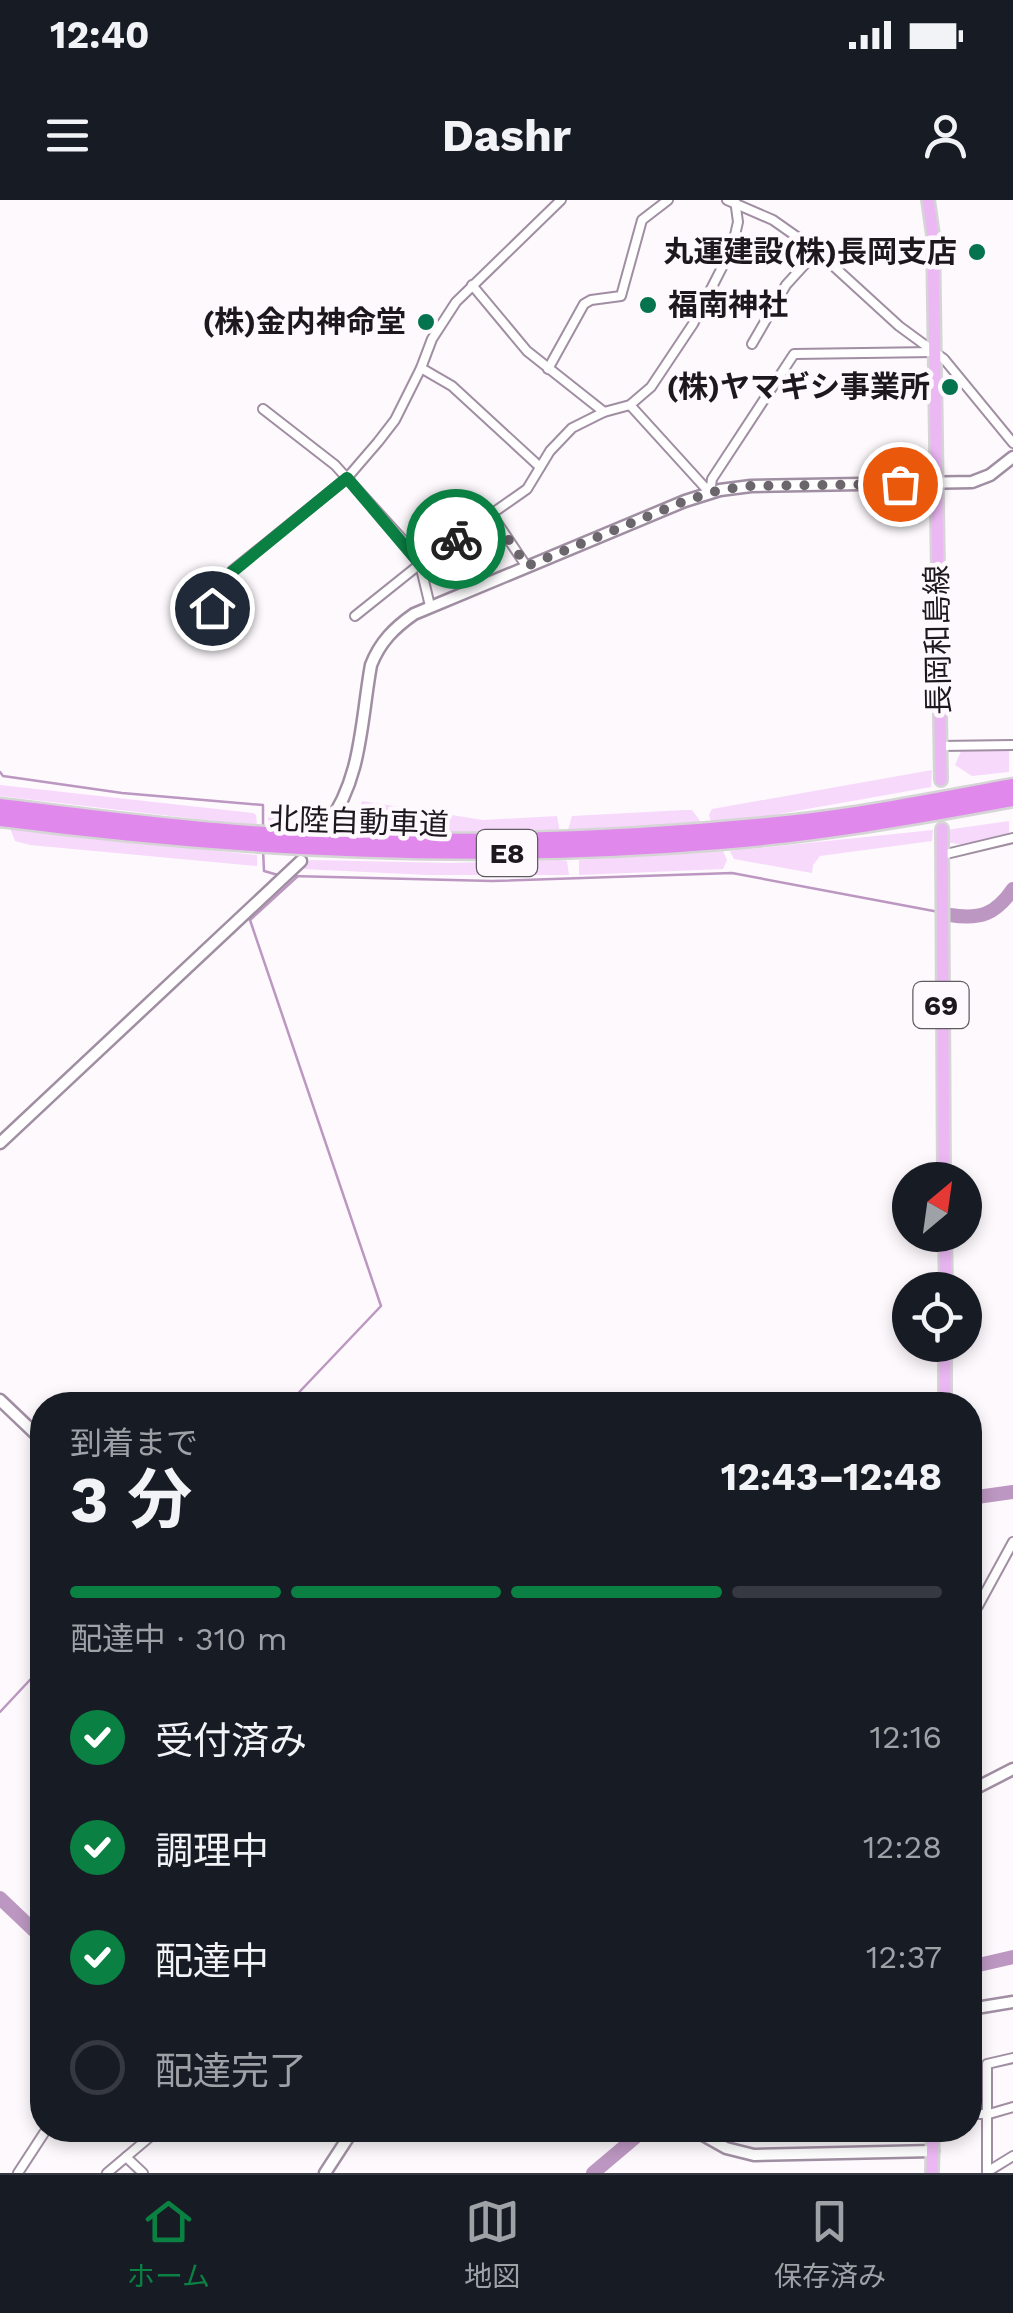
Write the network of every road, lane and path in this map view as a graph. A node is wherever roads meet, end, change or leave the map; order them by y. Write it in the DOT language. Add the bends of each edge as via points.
graph roads {
  1 [pos="561,200"];
  2 [pos="668,200"];
  3 [pos="928,200"];
  4 [pos="732,201"];
  5 [pos="817,252"];
  6 [pos="472,285"];
  7 [pos="752,344"];
  8 [pos="934,352"];
  9 [pos="422,368"];
  10 [pos="548,369"];
  11 [pos="630,405"];
  12 [pos="263,409"];
  13 [pos="604,412"];
  14 [pos="1013,443"];
  15 [pos="1013,457"];
  16 [pos="540,467"];
  17 [pos="347,478"];
  18 [pos="936,484"];
  19 [pos="710,493"];
  20 [pos="492,516"];
  21 [pos="420,564"];
  22 [pos="527,566"];
  23 [pos="430,606"];
  24 [pos="212,608"];
  25 [pos="355,616"];
  26 [pos="1013,745"];
  27 [pos="940,746"];
  28 [pos="941,780"];
  29 [pos="1013,786"];
  30 [pos="1013,799"];
  31 [pos="0,806"];
  32 [pos="0,819"];
  33 [pos="328,825"];
  34 [pos="942,829"];
  35 [pos="1013,838"];
  36 [pos="942,855"];
  37 [pos="301,861"];
  38 [pos="0,1144"];
  39 [pos="944,1162"];
  40 [pos="946,1362"];
  41 [pos="945,1392"];
  42 [pos="0,1400"];
  43 [pos="30,1429"];
  44 [pos="1013,1542"];
  45 [pos="982,1599"];
  46 [pos="1013,1769"];
  47 [pos="982,1785"];
  48 [pos="1013,2002"];
  49 [pos="982,2007"];
  50 [pos="1013,2058"];
  51 [pos="1013,2107"];
  52 [pos="982,2114"];
  53 [pos="988,2114"];
  54 [pos="38,2142"];
  55 [pos="144,2142"];
  56 [pos="345,2142"];
  57 [pos="715,2142"];
  58 [pos="933,2142"];
  59 [pos="933,2152"];
  60 [pos="1013,2156"];
  61 [pos="126,2158"];
  62 [pos="987,2172"];
  63 [pos="18,2173"];
  64 [pos="107,2173"];
  65 [pos="143,2173"];
  66 [pos="325,2173"];
  67 [pos="932,2173"];
  1 -- 6 [label="street"];
  2 -- 10 [label="street" via="642,220 621,296 584,304"];
  3 -- 8 [label="main road, 長岡和島線"];
  4 -- 5 [label="street"];
  4 -- 11 [label="street" via="736,238 694,324 663,373"];
  5 -- 7 [label="street" via="786,285"];
  5 -- 8 [label="street"];
  6 -- 9 [label="street" via="432,339"];
  6 -- 10 [label="street"];
  8 -- 14 [label="street"];
  8 -- 18 [label="main road, 長岡和島線"];
  8 -- 19 [label="street" via="794,354 712,479"];
  9 -- 16 [label="street" via="452,386"];
  9 -- 17 [label="street" via="395,420"];
  10 -- 13 [label="street"];
  11 -- 13 [label="street"];
  11 -- 19 [label="street"];
  12 -- 17 [label="street"];
  13 -- 16 [label="street" via="572,428"];
  15 -- 18 [label="street" via="981,480"];
  16 -- 20 [label="street" via="526,489"];
  17 -- 21 [label="street"];
  17 -- 24 [label="street" via="232,572"];
  18 -- 19 [label="street" via="750,486"];
  18 -- 27 [label="main road, 長岡和島線"];
  19 -- 22 [label="street"];
  20 -- 21 [label="street"];
  20 -- 22 [label="street"];
  21 -- 23 [label="street"];
  21 -- 25 [label="street"];
  22 -- 23 [label="street"];
  23 -- 33 [label="street" via="399,625 377,650 354,771"];
  26 -- 27 [label="street"];
  27 -- 28 [label="main road, 長岡和島線"];
  29 -- 31 [label="highway, 北陸自動車道 / E8" via="795,822 434,840 264,834"];
  30 -- 32 [label="highway, 北陸自動車道 / E8" via="796,835 541,852 287,848"];
  34 -- 36 [label="main road, 69"];
  35 -- 36 [label="street"];
  36 -- 39 [label="main road, 69"];
  37 -- 38 [label="street"];
  40 -- 41 [label="main road"];
  42 -- 43 [label="street"];
  44 -- 45 [label="street"];
  46 -- 47 [label="street"];
  48 -- 49 [label="street"];
  50 -- 53 [label="street" via="987,2064"];
  51 -- 53 [label="street"];
  52 -- 53 [label="street"];
  53 -- 62 [label="street"];
  54 -- 63 [label="street"];
  55 -- 61 [label="street"];
  56 -- 66 [label="street"];
  57 -- 59 [label="street" via="754,2154"];
  58 -- 59 [label="main road"];
  59 -- 67 [label="main road"];
  60 -- 62 [label="street"];
  61 -- 64 [label="street"];
  61 -- 65 [label="street"];
}
